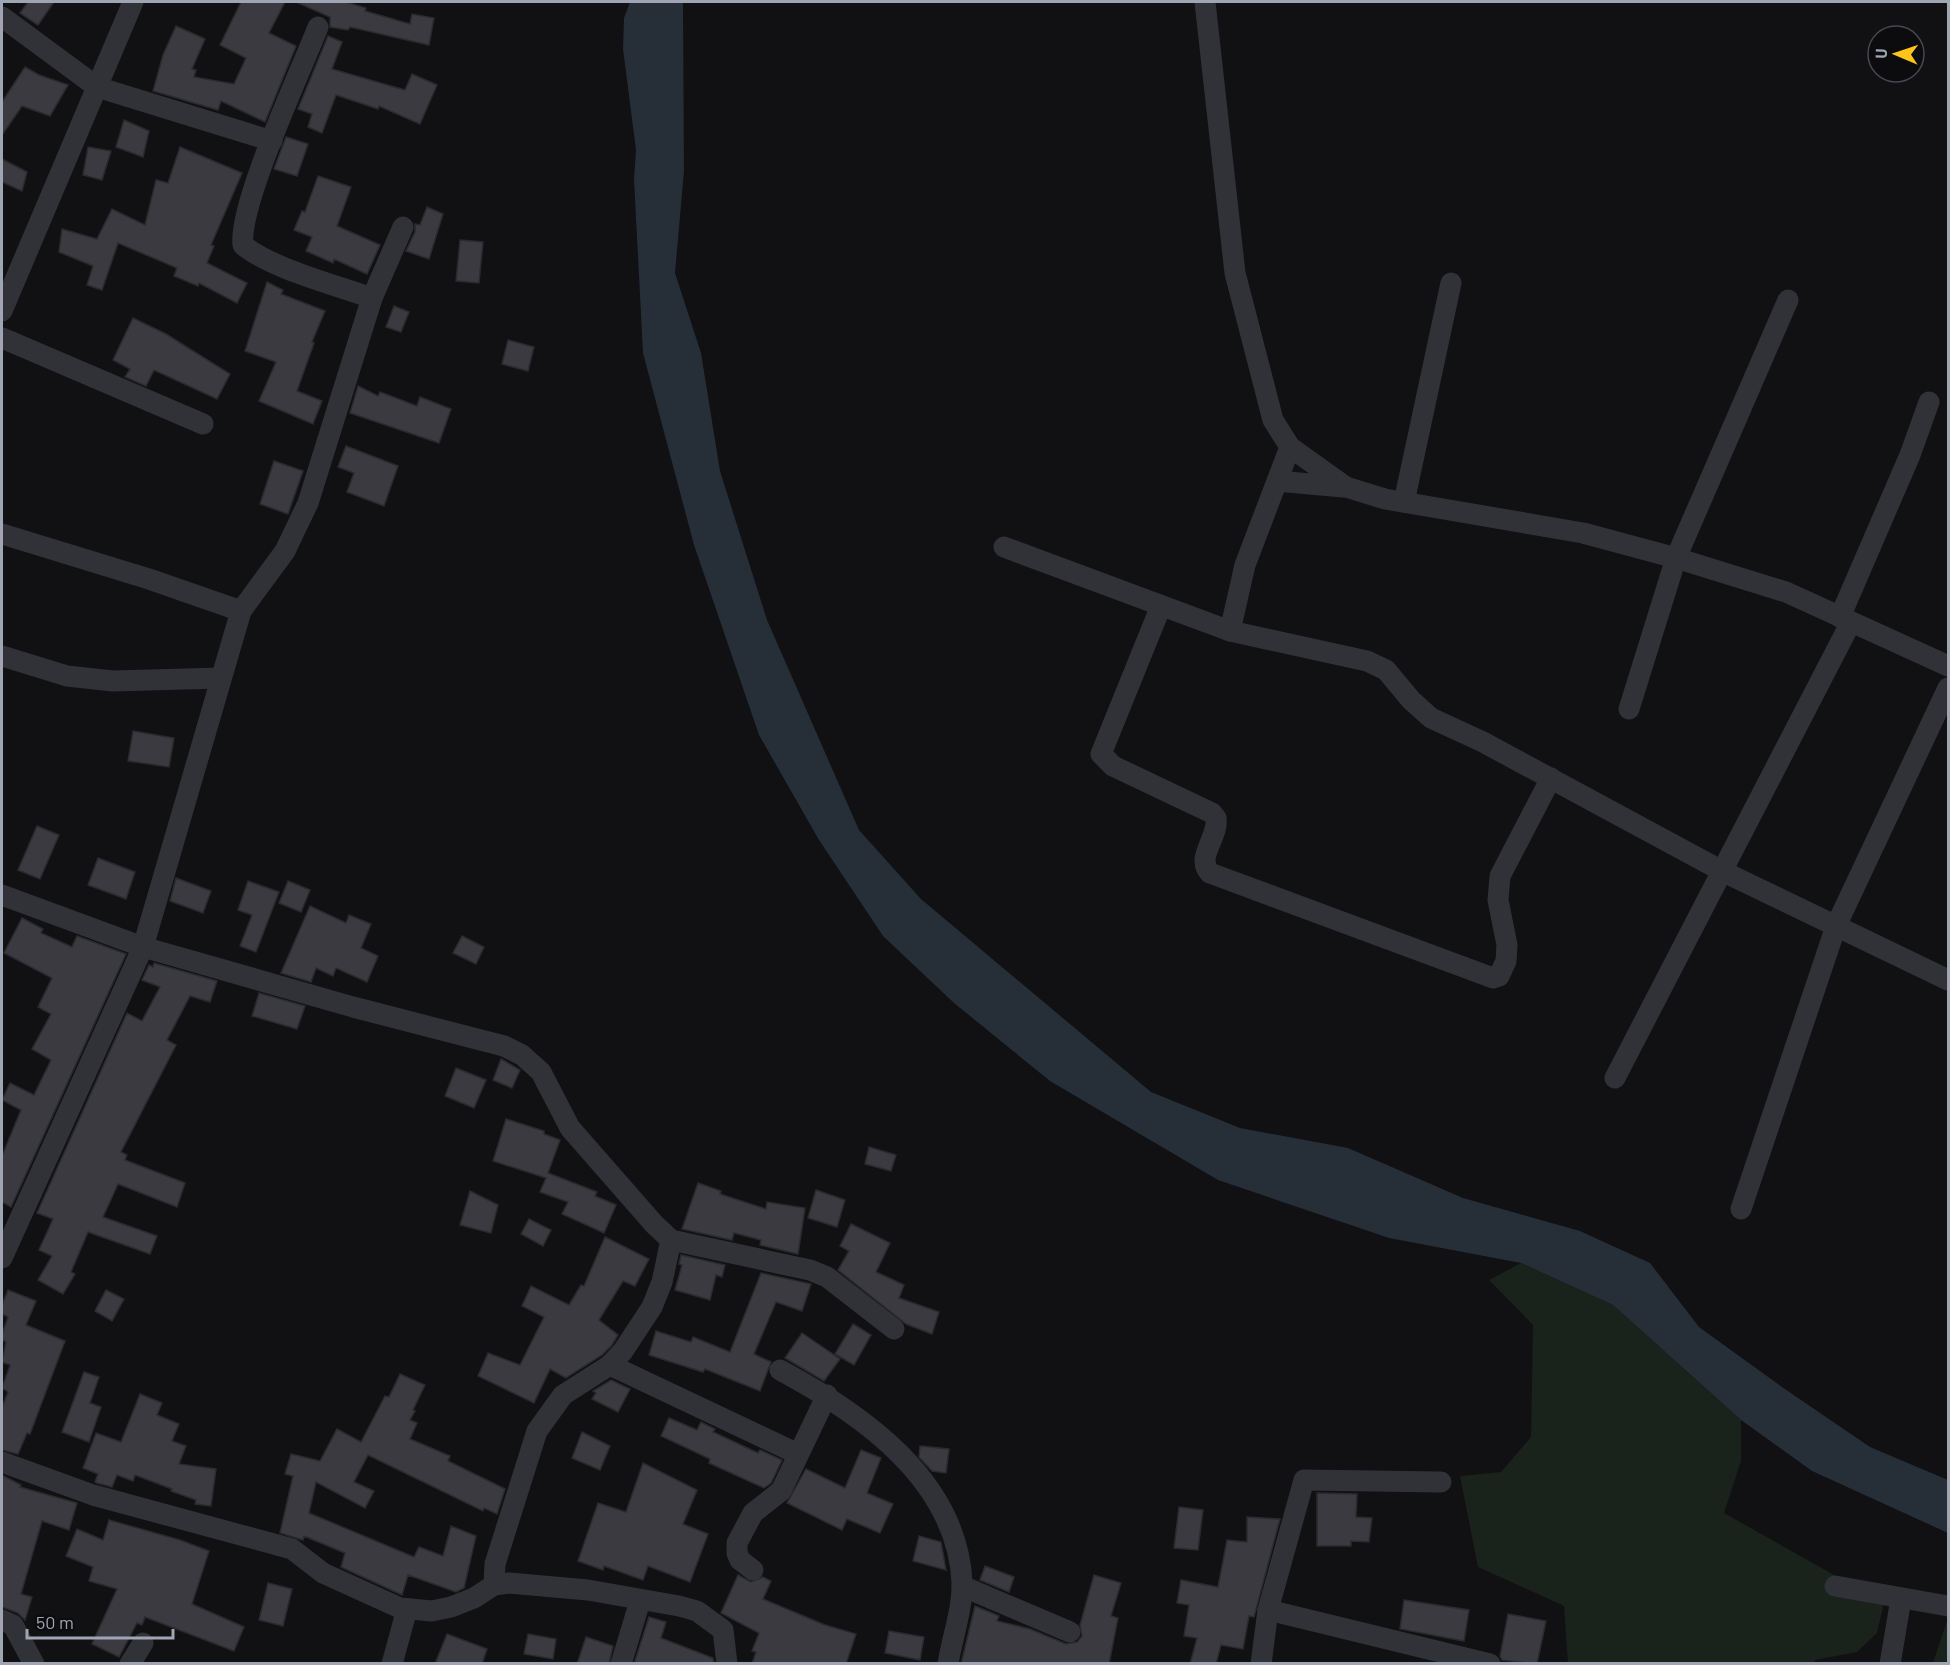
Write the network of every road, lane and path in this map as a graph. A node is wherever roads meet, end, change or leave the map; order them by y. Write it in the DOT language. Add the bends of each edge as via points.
graph roads {
  1 [pos="133,2"];
  2 [pos="1204,2"];
  3 [pos="2,17"];
  4 [pos="318,27"];
  5 [pos="97,87"];
  6 [pos="272,141"];
  7 [pos="403,227"];
  8 [pos="1451,283"];
  9 [pos="372,298"];
  10 [pos="1788,300"];
  11 [pos="2,311"];
  12 [pos="2,338"];
  13 [pos="1929,402"];
  14 [pos="203,424"];
  15 [pos="1290,447"];
  16 [pos="1276,481"];
  17 [pos="1346,488"];
  18 [pos="1404,502"];
  19 [pos="2,534"];
  20 [pos="1004,547"];
  21 [pos="1676,558"];
  22 [pos="1161,606"];
  23 [pos="241,611"];
  24 [pos="1845,619"];
  25 [pos="1230,631"];
  26 [pos="2,656"];
  27 [pos="1948,666"];
  28 [pos="220,678"];
  29 [pos="1948,688"];
  30 [pos="1629,709"];
  31 [pos="1551,778"];
  32 [pos="1722,871"];
  33 [pos="2,895"];
  34 [pos="1836,926"];
  35 [pos="143,947"];
  36 [pos="1948,980"];
  37 [pos="1615,1078"];
  38 [pos="1741,1209"];
  39 [pos="671,1240"];
  40 [pos="2,1258"];
  41 [pos="894,1329"];
  42 [pos="610,1365"];
  43 [pos="780,1370"];
  44 [pos="827,1395"];
  45 [pos="798,1454"];
  46 [pos="2,1462"];
  47 [pos="1441,1482"];
  48 [pos="753,1570"];
  49 [pos="494,1585"];
  50 [pos="962,1586"];
  51 [pos="1835,1586"];
  52 [pos="1901,1599"];
  53 [pos="640,1601"];
  54 [pos="1948,1606"];
  55 [pos="407,1609"];
  56 [pos="1268,1610"];
  57 [pos="2,1620"];
  58 [pos="1070,1632"];
  59 [pos="143,1643"];
  60 [pos="34,1664"];
  61 [pos="130,1664"];
  62 [pos="392,1664"];
  63 [pos="621,1664"];
  64 [pos="727,1664"];
  65 [pos="948,1664"];
  66 [pos="1261,1664"];
  67 [pos="1490,1664"];
  68 [pos="1890,1664"];
  1 -- 5 [label="street"];
  2 -- 15 [label="street" via="1235,273 1273,420"];
  3 -- 5 [label="street"];
  4 -- 6 [label="street"];
  5 -- 6 [label="street"];
  5 -- 11 [label="street"];
  6 -- 9 [label="street" via="251,199 243,245 284,266"];
  7 -- 9 [label="street"];
  8 -- 18 [label="street"];
  9 -- 23 [label="street" via="297,531"];
  10 -- 21 [label="street"];
  12 -- 14 [label="street"];
  13 -- 24 [label="street"];
  15 -- 16 [label="street"];
  15 -- 17 [label="street"];
  16 -- 17 [label="street"];
  16 -- 25 [label="street" via="1245,565"];
  17 -- 18 [label="street"];
  18 -- 21 [label="street" via="1583,533"];
  19 -- 23 [label="street"];
  20 -- 22 [label="street"];
  21 -- 24 [label="street" via="1786,592"];
  21 -- 30 [label="street"];
  22 -- 25 [label="street"];
  22 -- 31 [label="street" via="1101,754 1113,766 1212,813 1216,831 1204,861 1210,873 1493,978 1499,976 1506,961 1507,945 1498,900 1500,876"];
  23 -- 28 [label="street"];
  24 -- 27 [label="street"];
  24 -- 32 [label="street"];
  25 -- 31 [label="street" via="1367,661 1386,670 1431,718"];
  26 -- 28 [label="street" via="67,676 113,681"];
  28 -- 35 [label="street"];
  29 -- 34 [label="street"];
  31 -- 32 [label="street"];
  32 -- 34 [label="street"];
  32 -- 37 [label="street"];
  33 -- 35 [label="street"];
  34 -- 36 [label="street"];
  34 -- 38 [label="street"];
  35 -- 39 [label="street" via="504,1046 522,1055 541,1071 570,1128"];
  35 -- 40 [label="street"];
  39 -- 41 [label="street" via="810,1270 827,1277"];
  39 -- 42 [label="street" via="652,1307"];
  42 -- 45 [label="street"];
  42 -- 49 [label="street" via="563,1395 537,1431 498,1552"];
  43 -- 44 [label="street"];
  44 -- 45 [label="street"];
  44 -- 50 [label="street" via="907,1461 936,1500 952,1532"];
  45 -- 48 [label="street" via="781,1491 753,1513 737,1543 740,1560"];
  46 -- 55 [label="street" via="93,1495 291,1549 323,1573"];
  47 -- 56 [label="street" via="1304,1480"];
  49 -- 53 [label="street" via="588,1590"];
  49 -- 55 [label="street" via="451,1607 432,1611"];
  50 -- 58 [label="street"];
  50 -- 65 [label="street"];
  51 -- 52 [label="street"];
  52 -- 54 [label="street"];
  52 -- 68 [label="street"];
  53 -- 63 [label="street"];
  53 -- 64 [label="street" via="679,1606 714,1621 723,1630"];
  55 -- 62 [label="street"];
  56 -- 66 [label="street"];
  56 -- 67 [label="street"];
  57 -- 60 [label="street" via="13,1625"];
  59 -- 61 [label="street"];
}
